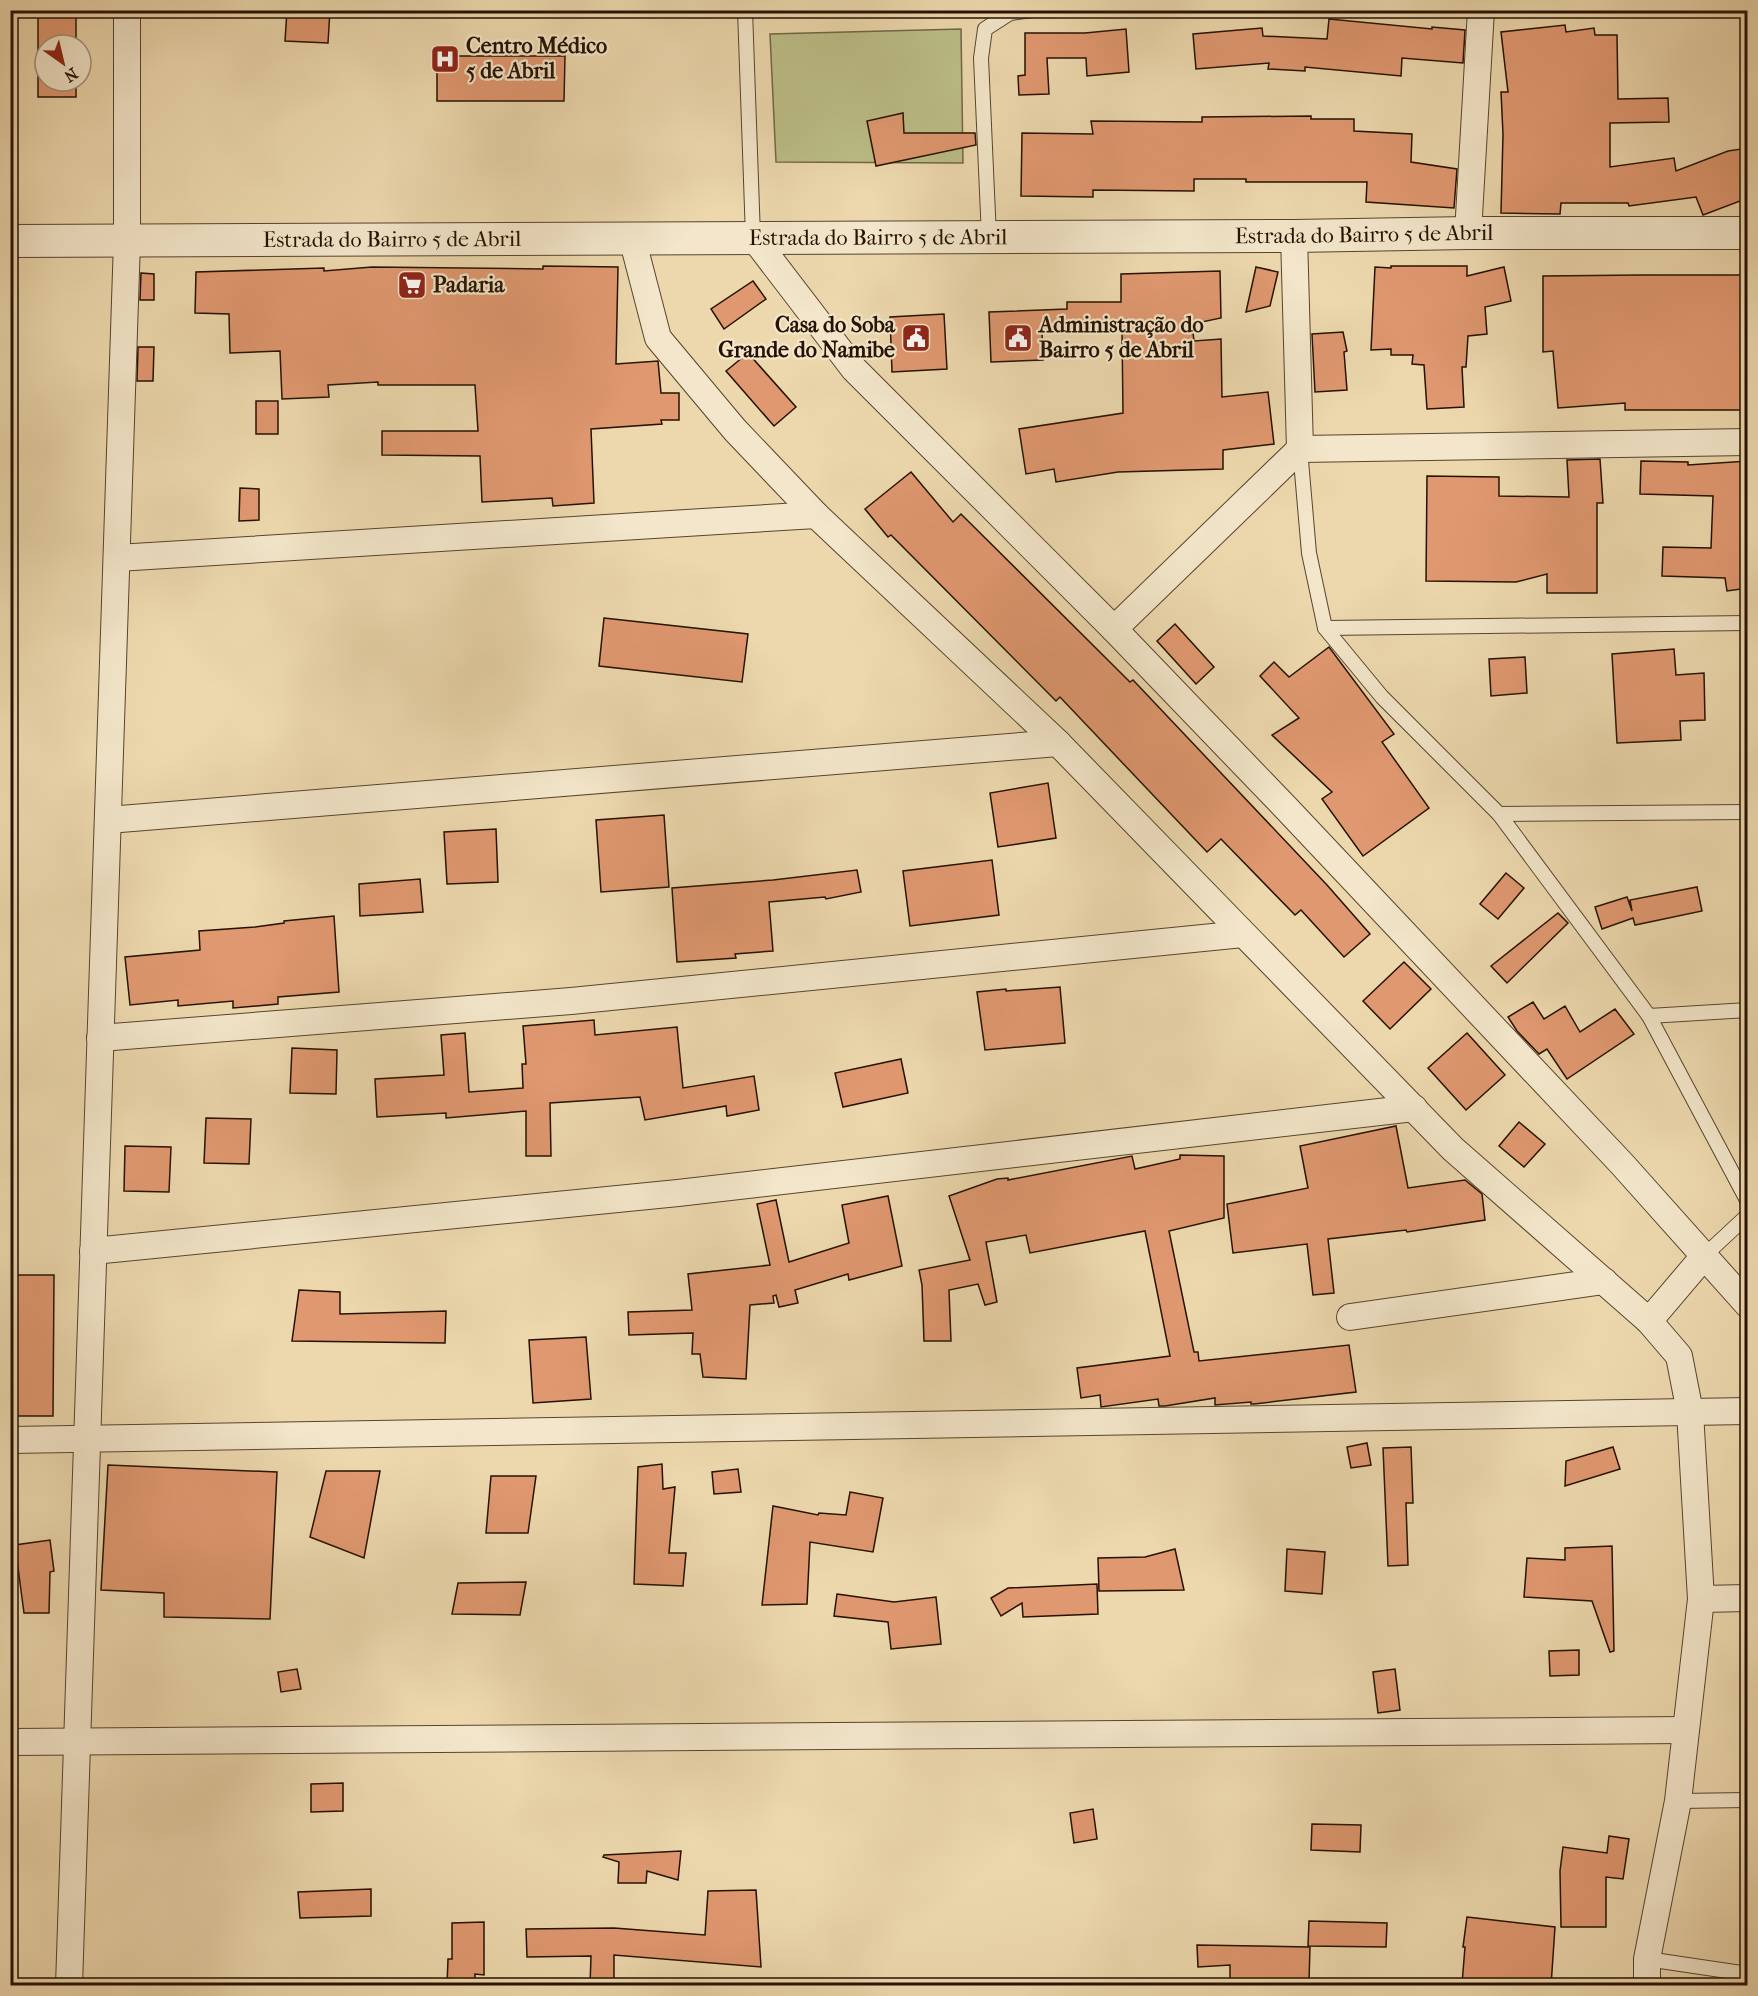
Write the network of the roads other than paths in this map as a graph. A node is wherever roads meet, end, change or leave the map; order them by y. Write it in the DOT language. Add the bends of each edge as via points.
graph roads {
  1 [pos="127,10"];
  2 [pos="745,10"];
  3 [pos="1032,10"];
  4 [pos="1481,10"];
  5 [pos="1468,233"];
  6 [pos="1748,233"];
  7 [pos="1294,236"];
  8 [pos="753,237"];
  9 [pos="989,237"];
  10 [pos="632,238"];
  11 [pos="10,241"];
  12 [pos="127,241"];
  13 [pos="1748,442"];
  14 [pos="1300,449"];
  15 [pos="816,515"];
  16 [pos="117,558"];
  17 [pos="1748,623"];
  18 [pos="1325,628"];
  19 [pos="1114,629"];
  20 [pos="1058,743"];
  21 [pos="1748,812"];
  22 [pos="1499,814"];
  23 [pos="108,820"];
  24 [pos="1243,934"];
  25 [pos="1748,1010"];
  26 [pos="1648,1016"];
  27 [pos="100,1038"];
  28 [pos="1414,1108"];
  29 [pos="1748,1202"];
  30 [pos="1748,1215"];
  31 [pos="93,1251"];
  32 [pos="1705,1255"];
  33 [pos="1604,1281"];
  34 [pos="1748,1305"];
  35 [pos="1350,1317"];
  36 [pos="1649,1320"];
  37 [pos="1748,1410"];
  38 [pos="1690,1412"];
  39 [pos="10,1440"];
  40 [pos="87,1440"];
  41 [pos="1748,1598"];
  42 [pos="1701,1599"];
  43 [pos="1685,1730"];
  44 [pos="10,1742"];
  45 [pos="77,1742"];
  46 [pos="1748,1800"];
  47 [pos="1678,1801"];
  48 [pos="1647,1959"];
  49 [pos="1748,1974"];
  50 [pos="69,1986"];
  51 [pos="1647,1986"];
  1 -- 12 [label="street"];
  2 -- 8 [label="lane"];
  3 -- 9 [label="lane" via="1010,13 986,29 981,58"];
  4 -- 5 [label="street"];
  5 -- 6 [label="street, Estrada do Bairro 5 de Abril"];
  5 -- 7 [label="street, Estrada do Bairro 5 de Abril"];
  7 -- 9 [label="street, Estrada do Bairro 5 de Abril"];
  7 -- 14 [label="street"];
  8 -- 9 [label="street, Estrada do Bairro 5 de Abril"];
  8 -- 10 [label="street, Estrada do Bairro 5 de Abril"];
  8 -- 19 [label="street" via="854,369"];
  10 -- 12 [label="street, Estrada do Bairro 5 de Abril"];
  10 -- 15 [label="street" via="658,338 735,430"];
  11 -- 12 [label="street, Estrada do Bairro 5 de Abril"];
  12 -- 16 [label="street"];
  13 -- 14 [label="street"];
  14 -- 18 [label="lane" via="1309,553"];
  14 -- 19 [label="street"];
  15 -- 16 [label="street"];
  15 -- 20 [label="street"];
  16 -- 23 [label="street"];
  17 -- 18 [label="lane"];
  18 -- 22 [label="lane" via="1382,697"];
  19 -- 32 [label="street"];
  20 -- 23 [label="street"];
  20 -- 24 [label="street"];
  21 -- 22 [label="lane"];
  22 -- 26 [label="lane"];
  23 -- 27 [label="street"];
  24 -- 27 [label="street" via="572,1001"];
  24 -- 28 [label="street"];
  25 -- 26 [label="lane"];
  26 -- 29 [label="lane"];
  27 -- 31 [label="street"];
  28 -- 31 [label="street" via="678,1193"];
  28 -- 33 [label="street" via="1453,1149"];
  30 -- 32 [label="lane"];
  31 -- 40 [label="street"];
  32 -- 34 [label="street"];
  32 -- 36 [label="street"];
  33 -- 35 [label="street"];
  33 -- 36 [label="street"];
  36 -- 38 [label="street" via="1679,1356"];
  37 -- 38 [label="street"];
  38 -- 40 [label="street"];
  38 -- 42 [label="street"];
  39 -- 40 [label="street"];
  40 -- 45 [label="street"];
  41 -- 42 [label="street"];
  42 -- 43 [label="street"];
  43 -- 45 [label="street"];
  43 -- 47 [label="street"];
  44 -- 45 [label="street"];
  45 -- 50 [label="street"];
  46 -- 47 [label="lane"];
  47 -- 48 [label="street"];
  48 -- 49 [label="lane"];
  48 -- 51 [label="street"];
}
